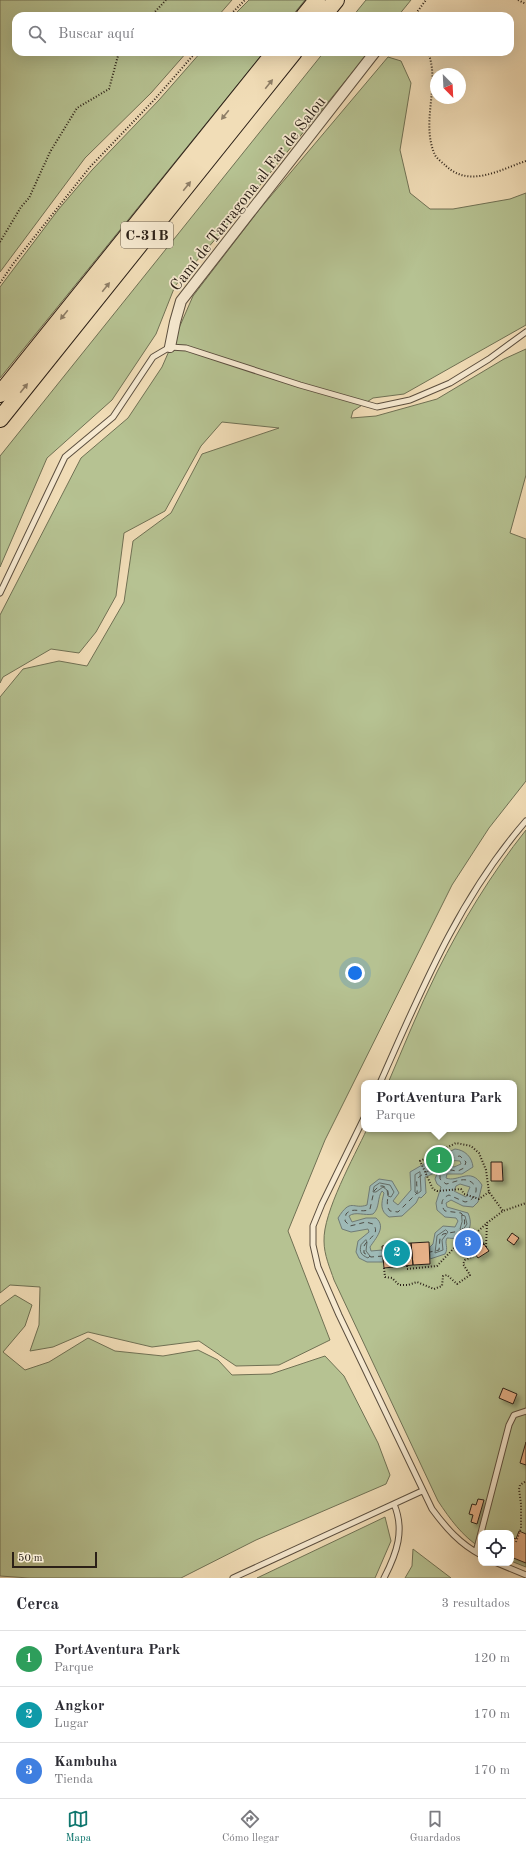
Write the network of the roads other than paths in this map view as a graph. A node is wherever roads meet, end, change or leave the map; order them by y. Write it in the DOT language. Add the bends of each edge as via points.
graph roads {
  1 [pos="317,0"];
  2 [pos="336,0"];
  3 [pos="307,12"];
  4 [pos="326,12"];
  5 [pos="272,56"];
  6 [pos="291,56"];
  7 [pos="372,56"];
  8 [pos="526,332"];
  9 [pos="170,347"];
  10 [pos="0,394"];
  11 [pos="0,419"];
  12 [pos="0,593"];
  13 [pos="526,821"];
  14 [pos="381,1080"];
  15 [pos="361,1124"];
  16 [pos="526,1411"];
  17 [pos="422,1491"];
  18 [pos="394,1504"];
  19 [pos="484,1530"];
  20 [pos="478,1553"];
  21 [pos="504,1566"];
  22 [pos="526,1575"];
  23 [pos="233,1578"];
  24 [pos="384,1578"];
  1 -- 3 [label="highway"];
  2 -- 4 [label="highway"];
  5 -- 10 [label="highway, C-31B, one-way"];
  11 -- 6 [label="highway, C-31B, one-way"];
  7 -- 9 [label="street, Camí de Tarragona al Far de Salou" via="181,301"];
  8 -- 9 [label="lane" via="450,383 410,400 377,407 186,348"];
  9 -- 12 [label="lane" via="153,357 113,417 65,457"];
  13 -- 14 [label="lane" via="490,868 450,931"];
  15 -- 17 [label="lane" via="313,1226 313,1245 318,1267 339,1315"];
  16 -- 19 [label="lane" via="514,1415 509,1425"];
  17 -- 18 [label="lane"];
  17 -- 20 [label="lane" via="446,1528 458,1540"];
  18 -- 23 [label="lane"];
  18 -- 24 [label="lane" via="400,1538"];
  21 -- 22 [label="lane"];
}
